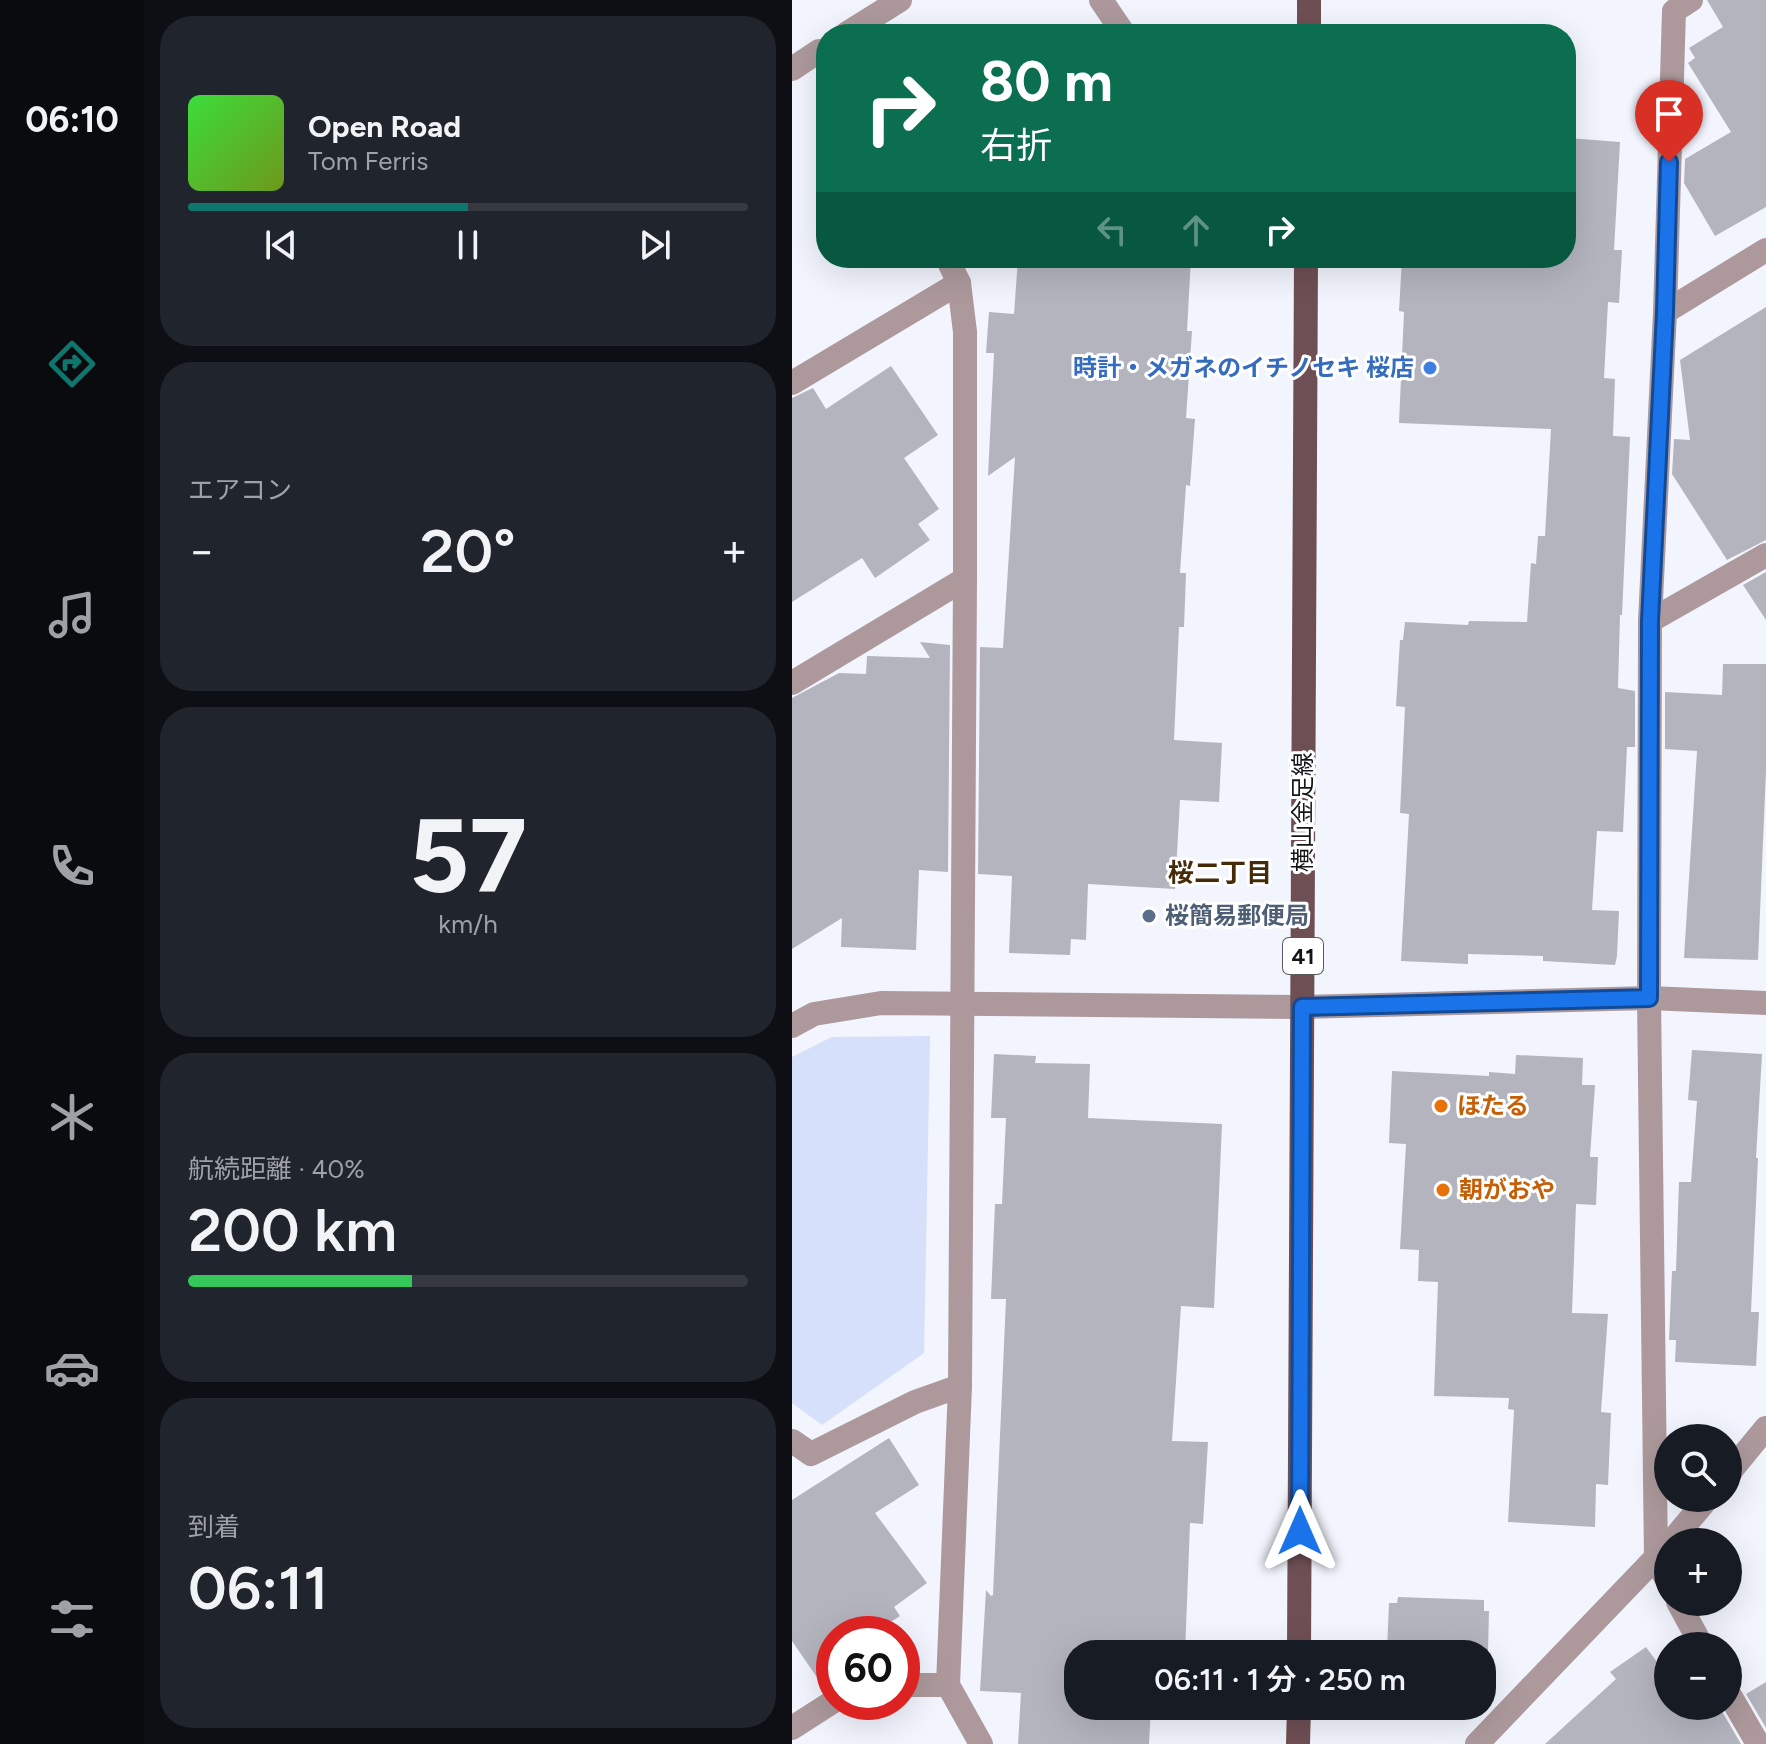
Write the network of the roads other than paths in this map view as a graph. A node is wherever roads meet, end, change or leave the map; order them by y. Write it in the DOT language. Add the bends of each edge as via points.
graph roads {
  1 [pos="900,0"];
  2 [pos="1101,0"];
  3 [pos="1309,0"];
  4 [pos="1691,0"];
  5 [pos="862,24"];
  6 [pos="1117,24"];
  7 [pos="1309,24"];
  8 [pos="816,57"];
  9 [pos="792,69"];
  10 [pos="1766,250"];
  11 [pos="952,268"];
  12 [pos="1306,268"];
  13 [pos="959,283"];
  14 [pos="1665,312"];
  15 [pos="792,383"];
  16 [pos="1766,555"];
  17 [pos="965,579"];
  18 [pos="1650,621"];
  19 [pos="792,683"];
  20 [pos="1649,998"];
  21 [pos="961,1003"];
  22 [pos="1766,1003"];
  23 [pos="1302,1007"];
  24 [pos="792,1026"];
  25 [pos="960,1386"];
  26 [pos="1766,1428"];
  27 [pos="792,1441"];
  28 [pos="1742,1457"];
  29 [pos="1696,1512"];
  30 [pos="1664,1528"];
  31 [pos="1683,1528"];
  32 [pos="1654,1560"];
  33 [pos="1299,1640"];
  34 [pos="920,1685"];
  35 [pos="948,1685"];
  36 [pos="816,1713"];
  37 [pos="1742,1716"];
  38 [pos="1299,1720"];
  39 [pos="792,1728"];
  40 [pos="981,1744"];
  41 [pos="1298,1744"];
  42 [pos="1477,1744"];
  43 [pos="1758,1744"];
  1 -- 5 [label="street"];
  2 -- 6 [label="street"];
  3 -- 7 [label="main road"];
  4 -- 14 [label="street" via="1674,11"];
  8 -- 9 [label="street"];
  10 -- 14 [label="street"];
  11 -- 13 [label="street"];
  12 -- 23 [label="main road, 横山金足線 / 41"];
  13 -- 15 [label="street"];
  13 -- 17 [label="street" via="965,332"];
  14 -- 18 [label="street"];
  16 -- 18 [label="street"];
  17 -- 19 [label="street"];
  17 -- 21 [label="street"];
  18 -- 20 [label="street"];
  20 -- 22 [label="street"];
  20 -- 23 [label="street"];
  20 -- 30 [label="street"];
  21 -- 23 [label="street"];
  21 -- 24 [label="street" via="881,1003 814,1014"];
  21 -- 25 [label="street"];
  23 -- 33 [label="main road, 横山金足線 / 41"];
  25 -- 27 [label="street" via="915,1402 811,1454"];
  25 -- 35 [label="street"];
  26 -- 28 [label="street"];
  29 -- 31 [label="street"];
  32 -- 42 [label="street"];
  34 -- 35 [label="street"];
  35 -- 40 [label="street"];
  36 -- 39 [label="street"];
  37 -- 43 [label="street"];
  38 -- 41 [label="main road"];
}
